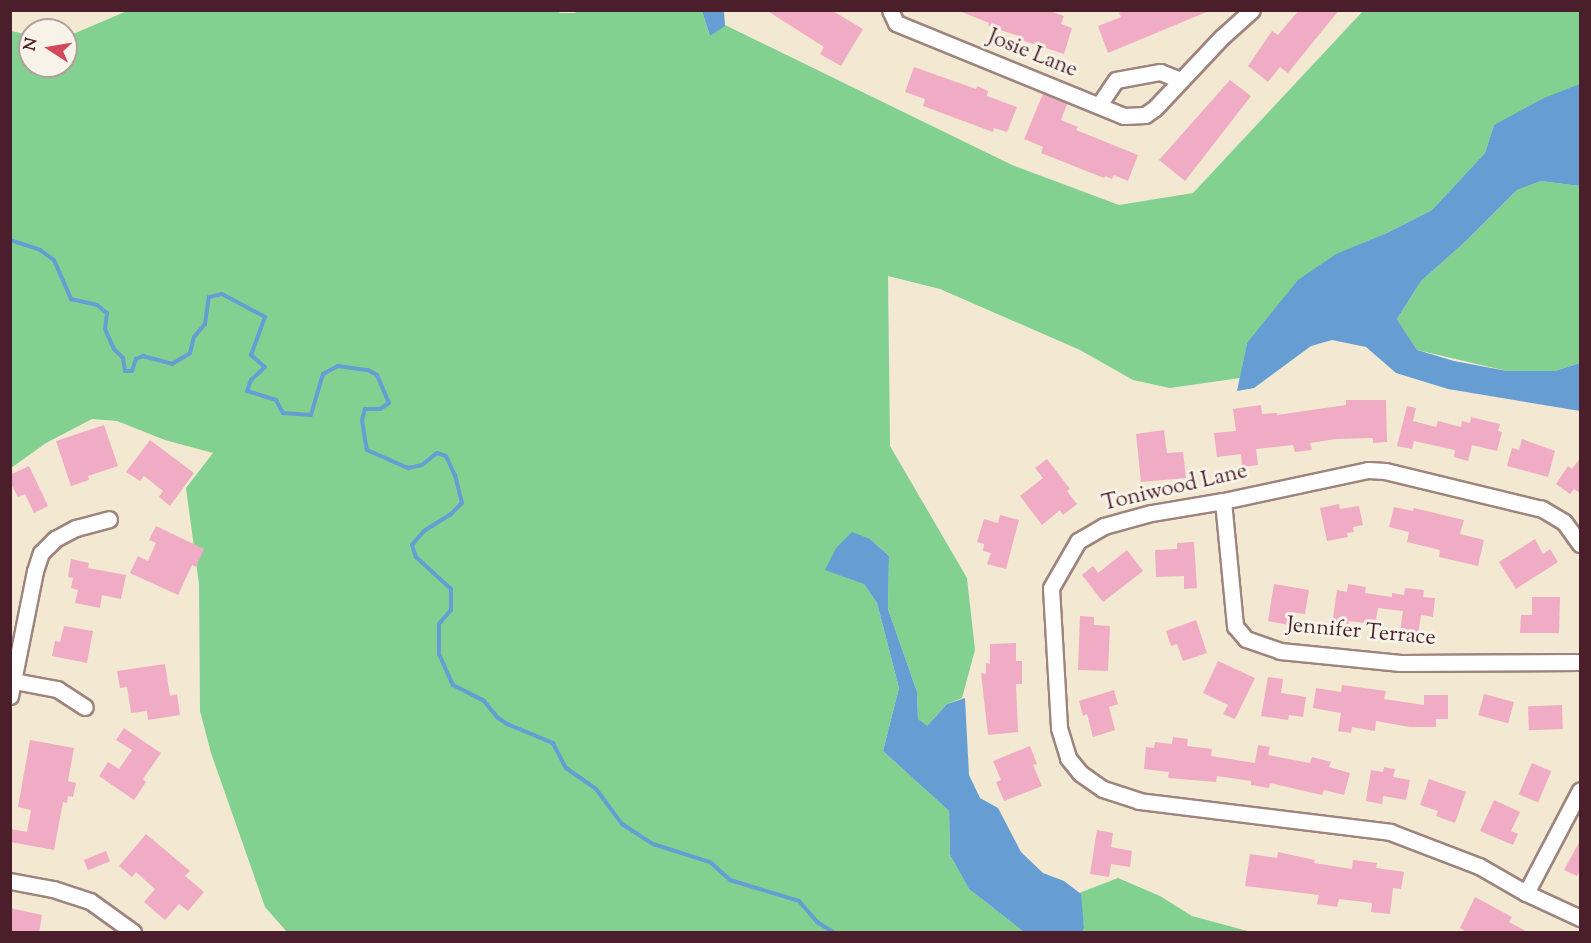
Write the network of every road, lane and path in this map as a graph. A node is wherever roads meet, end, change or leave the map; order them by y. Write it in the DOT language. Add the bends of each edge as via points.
graph roads {
  1 [pos="890,10"];
  2 [pos="1252,10"];
  3 [pos="1181,80"];
  4 [pos="1099,105"];
  5 [pos="1223,501"];
  6 [pos="109,519"];
  7 [pos="1581,544"];
  8 [pos="1581,662"];
  9 [pos="14,681"];
  10 [pos="10,696"];
  11 [pos="85,707"];
  12 [pos="1581,790"];
  13 [pos="10,881"];
  14 [pos="1526,893"];
  15 [pos="1581,918"];
  16 [pos="133,933"];
  1 -- 4 [label="street, Josie Lane" via="896,23"];
  2 -- 3 [label="street, Josie Lane"];
  3 -- 4 [label="street" via="1160,72 1116,80"];
  3 -- 4 [label="street, Josie Lane" via="1145,115 1124,116"];
  5 -- 7 [label="street, Toniwood Lane" via="1351,472 1386,471 1542,509 1564,522"];
  5 -- 8 [label="street, Jennifer Terrace" via="1235,626 1246,639 1280,651 1400,663"];
  5 -- 14 [label="street, Toniwood Lane" via="1104,526 1078,541 1050,588 1059,728 1068,758 1080,773 1103,789 1139,801 1390,832 1479,866"];
  6 -- 9 [label="street" via="76,528 55,539 41,553 34,571"];
  9 -- 10 [label="street"];
  9 -- 11 [label="street" via="57,689"];
  12 -- 14 [label="street"];
  13 -- 16 [label="street" via="90,901"];
  14 -- 15 [label="street, Toniwood Lane"];
}
